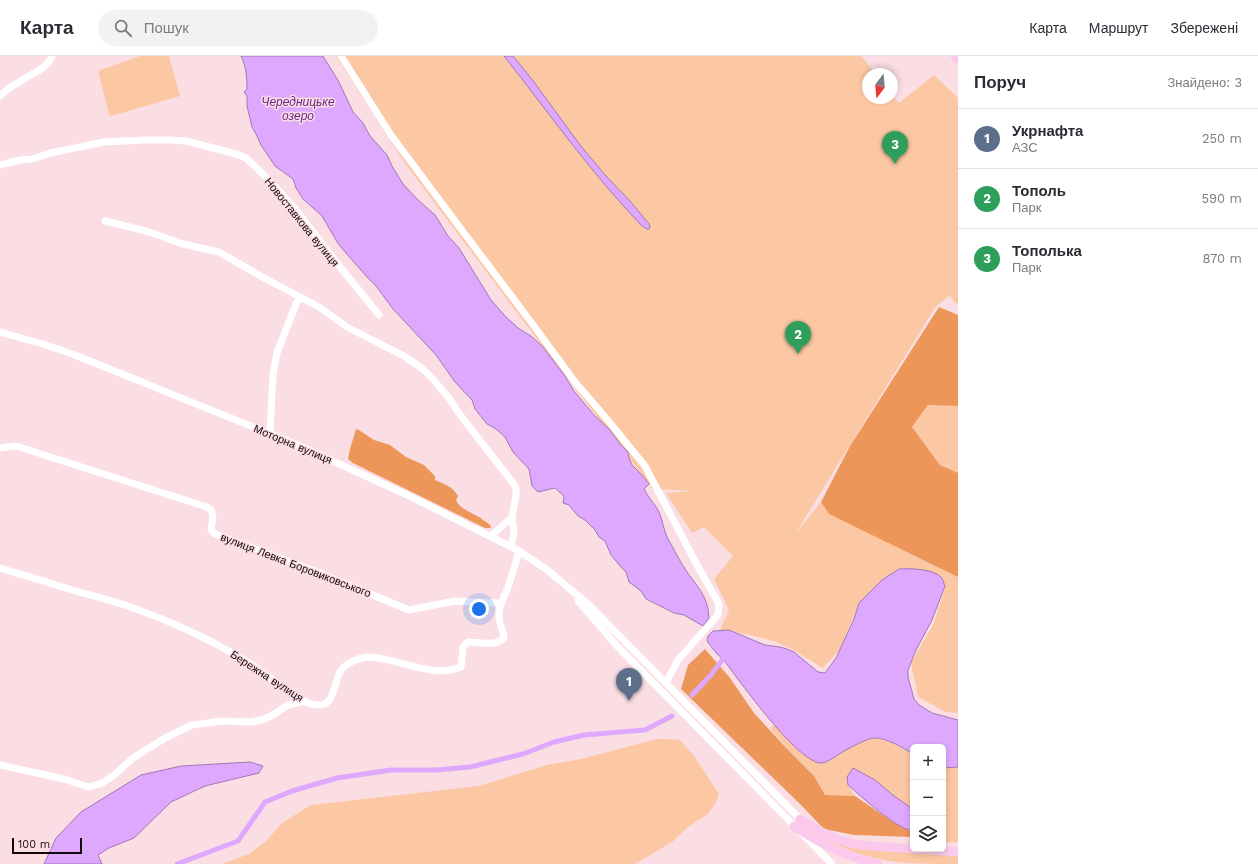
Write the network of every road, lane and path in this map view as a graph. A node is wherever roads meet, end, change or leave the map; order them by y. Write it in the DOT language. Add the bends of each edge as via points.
graph roads {
  1 [pos="52,56"];
  2 [pos="341,56"];
  3 [pos="955,56"];
  4 [pos="958,59"];
  5 [pos="0,96"];
  6 [pos="0,165"];
  7 [pos="105,221"];
  8 [pos="300,297"];
  9 [pos="379,314"];
  10 [pos="0,332"];
  11 [pos="270,433"];
  12 [pos="0,448"];
  13 [pos="512,517"];
  14 [pos="491,536"];
  15 [pos="511,546"];
  16 [pos="519,551"];
  17 [pos="0,568"];
  18 [pos="569,590"];
  19 [pos="500,603"];
  20 [pos="666,683"];
  21 [pos="284,689"];
  22 [pos="304,701"];
  23 [pos="288,705"];
  24 [pos="742,760"];
  25 [pos="0,765"];
  26 [pos="736,766"];
  27 [pos="800,819"];
  28 [pos="794,826"];
  29 [pos="838,852"];
  30 [pos="958,852"];
  31 [pos="832,864"];
  32 [pos="878,864"];
  1 -- 5 [label="street" via="47,66 21,80"];
  2 -- 20 [label="street" via="391,135 456,223 575,382 645,466 719,604 718,615 678,660"];
  3 -- 4 [label="main road"];
  6 -- 9 [label="street, Новоставкова вулиця" via="104,142 146,140 186,141 241,156 265,176 293,206"];
  7 -- 8 [label="street" via="219,252"];
  8 -- 11 [label="street" via="277,353 273,374"];
  8 -- 13 [label="street" via="347,327 404,356 432,378 516,488"];
  10 -- 11 [label="street, Моторна вулиця" via="75,355"];
  11 -- 14 [label="street, Моторна вулиця"];
  12 -- 19 [label="street, вулиця Левка Боровиковського" via="16,446 207,508 213,516 211,530 215,534 409,610 455,601"];
  13 -- 14 [label="street"];
  13 -- 15 [label="street" via="514,532"];
  14 -- 15 [label="street, Моторна вулиця"];
  15 -- 16 [label="street, Моторна вулиця"];
  16 -- 18 [label="street, Моторна вулиця" via="546,569"];
  16 -- 19 [label="street, Бережна вулиця" via="508,588"];
  17 -- 21 [label="street, Бережна вулиця" via="136,609 187,630 245,660"];
  18 -- 20 [label="street" via="588,604"];
  18 -- 26 [label="street" via="618,647"];
  19 -- 22 [label="street, Бережна вулиця" via="499,619 504,638 495,643 466,644 463,646 459,667 448,671 435,670 368,657 348,664 342,669 332,697 327,702 318,705"];
  20 -- 24 [label="street"];
  21 -- 22 [label="street, Бережна вулиця"];
  21 -- 23 [label="street"];
  22 -- 23 [label="street"];
  23 -- 25 [label="street" via="262,720 223,720 192,725 133,758 102,784 89,787"];
  24 -- 26 [label="street"];
  24 -- 27 [label="street"];
  26 -- 28 [label="street"];
  27 -- 29 [label="main road" via="817,837"];
  27 -- 30 [label="main road" via="822,832 853,844"];
  28 -- 29 [label="main road"];
  28 -- 31 [label="street"];
  29 -- 32 [label="main road"];
}
